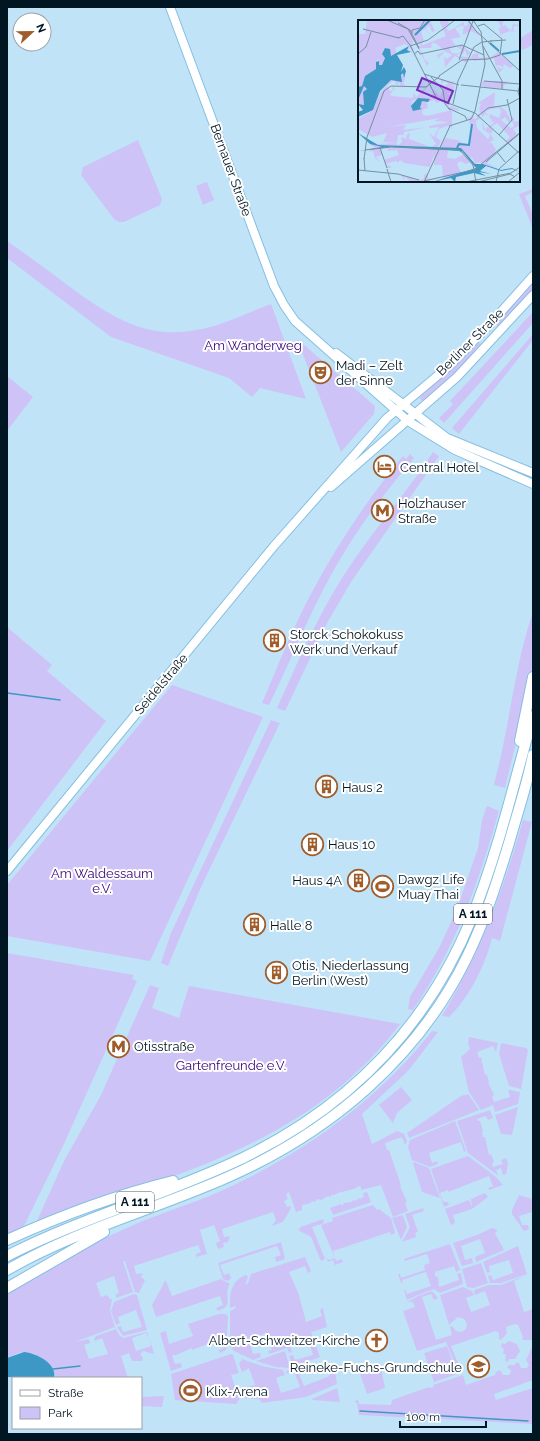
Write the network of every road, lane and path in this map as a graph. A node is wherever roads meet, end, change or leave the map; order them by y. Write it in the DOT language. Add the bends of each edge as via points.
graph roads {
  1 [pos="170,7"];
  2 [pos="533,276"];
  3 [pos="533,295"];
  4 [pos="302,328"];
  5 [pos="403,404"];
  6 [pos="395,411"];
  7 [pos="416,414"];
  8 [pos="408,421"];
  9 [pos="533,472"];
  10 [pos="533,484"];
  11 [pos="317,499"];
  12 [pos="533,677"];
  13 [pos="533,716"];
  14 [pos="533,759"];
  15 [pos="517,773"];
  16 [pos="7,871"];
  17 [pos="215,1170"];
  18 [pos="132,1216"];
  19 [pos="7,1240"];
  20 [pos="7,1256"];
  21 [pos="7,1270"];
  22 [pos="7,1288"];
  1 -- 4 [label="main road, Bernauer Straße" via="274,286 286,309"];
  2 -- 5 [label="main road, Berliner Straße" via="449,366"];
  3 -- 7 [label="main road, Berliner Straße" via="457,377"];
  4 -- 5 [label="main road, Bernauer Straße"];
  4 -- 6 [label="main road, Bernauer Straße"];
  5 -- 6 [label="main road, Berliner Straße"];
  5 -- 7 [label="main road, Bernauer Straße"];
  6 -- 8 [label="main road, Bernauer Straße"];
  6 -- 11 [label="main road, Seidelstraße"];
  7 -- 8 [label="main road, Berliner Straße"];
  7 -- 9 [label="main road" via="452,441"];
  8 -- 10 [label="main road" via="455,450"];
  8 -- 11 [label="main road, Seidelstraße"];
  11 -- 16 [label="main road, Seidelstraße" via="274,546"];
  12 -- 15 [label="highway" via="516,760"];
  13 -- 15 [label="highway, A 111"];
  14 -- 18 [label="highway, A 111" via="490,901 466,959 436,1010 388,1069 354,1100 304,1136 229,1177"];
  15 -- 17 [label="highway, A 111" via="472,918 441,982 405,1034 364,1077 328,1107 284,1136"];
  17 -- 19 [label="highway" via="106,1202"];
  17 -- 20 [label="highway, A 111" via="82,1222"];
  18 -- 21 [label="highway, A 111" via="87,1233"];
  18 -- 22 [label="highway"];
}
